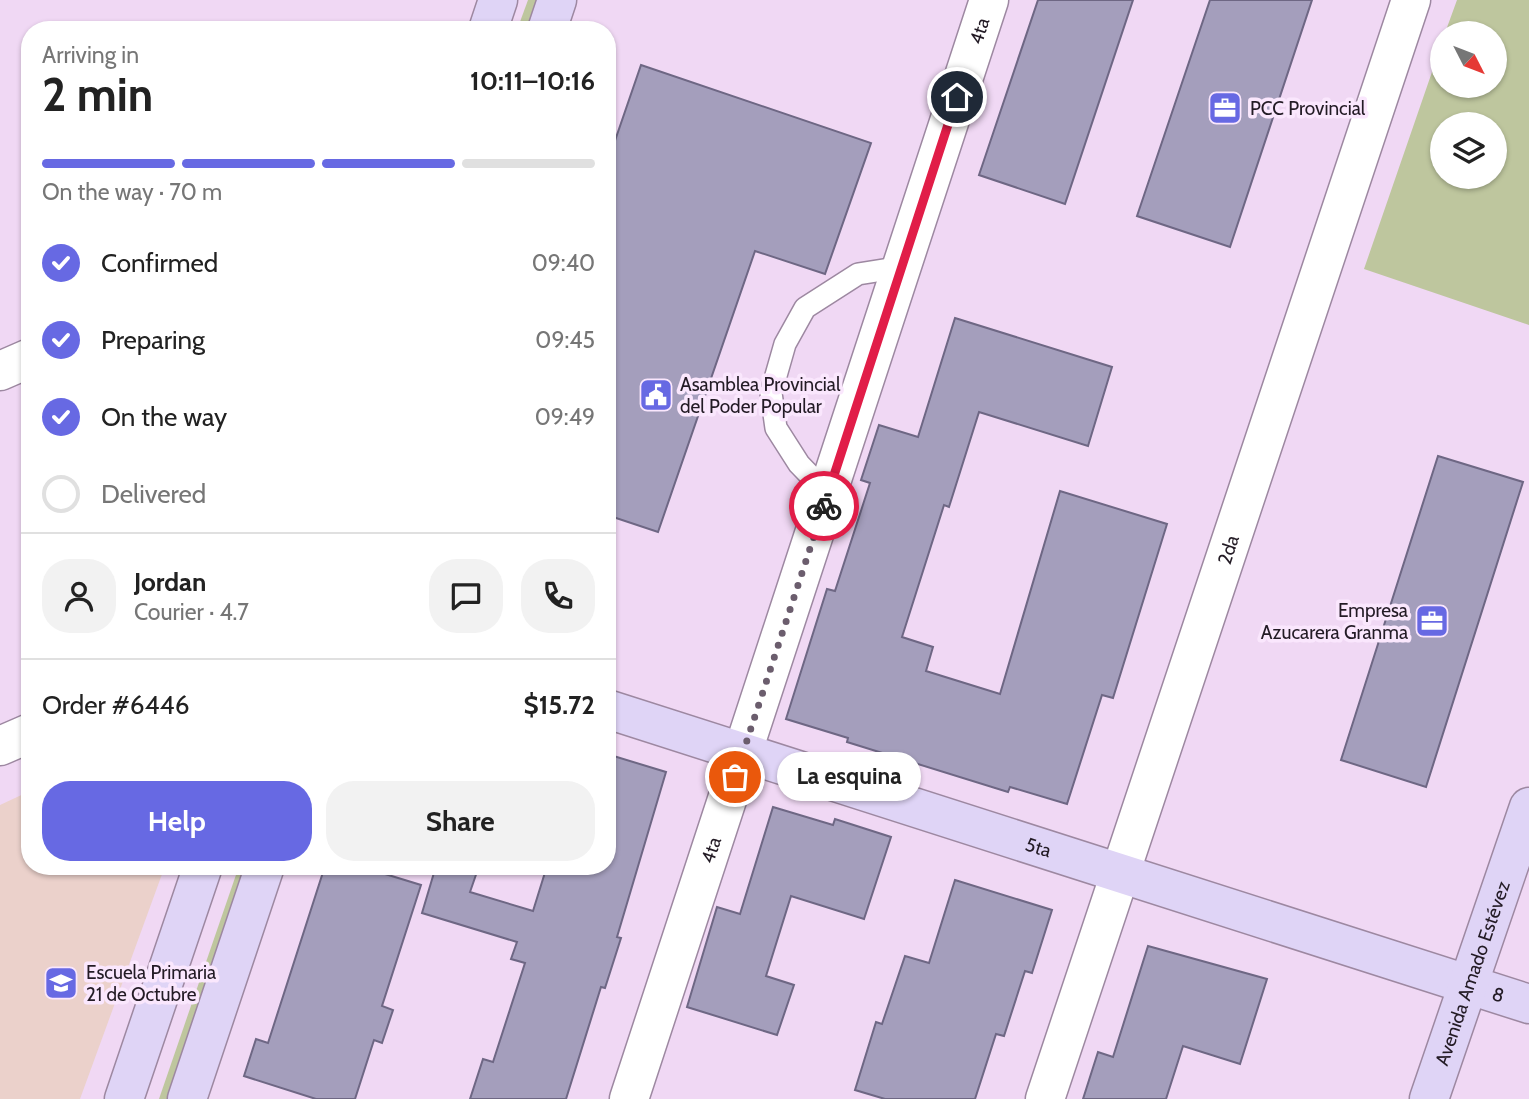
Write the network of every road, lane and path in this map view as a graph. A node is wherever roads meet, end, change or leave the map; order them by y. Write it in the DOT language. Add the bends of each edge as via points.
graph roads {
  1 [pos="499,0"];
  2 [pos="557,0"];
  3 [pos="989,0"];
  4 [pos="1411,0"];
  5 [pos="491,21"];
  6 [pos="550,21"];
  7 [pos="902,267"];
  8 [pos="21,362"];
  9 [pos="0,371"];
  10 [pos="828,494"];
  11 [pos="616,712"];
  12 [pos="21,737"];
  13 [pos="0,746"];
  14 [pos="743,752"];
  15 [pos="1529,807"];
  16 [pos="1119,872"];
  17 [pos="200,875"];
  18 [pos="262,875"];
  19 [pos="1469,987"];
  20 [pos="1529,1004"];
  21 [pos="124,1099"];
  22 [pos="187,1099"];
  23 [pos="629,1099"];
  24 [pos="1045,1099"];
  25 [pos="1429,1099"];
  1 -- 5 [label="street"];
  2 -- 6 [label="street"];
  3 -- 7 [label="street, 4ta"];
  4 -- 16 [label="street, 2da"];
  7 -- 10 [label="street, 4ta"];
  7 -- 10 [label="lane" via="858,274 805,308 785,344 771,393 776,428 799,464"];
  8 -- 9 [label="street"];
  10 -- 14 [label="street, 4ta"];
  11 -- 14 [label="street, 5ta"];
  12 -- 13 [label="street"];
  14 -- 16 [label="street, 5ta"];
  14 -- 23 [label="street, 4ta"];
  15 -- 19 [label="street, Avenida Amado Estévez"];
  16 -- 19 [label="street, 5ta"];
  16 -- 24 [label="street, 2da"];
  17 -- 21 [label="street"];
  18 -- 22 [label="street"];
  19 -- 20 [label="street, 8"];
  19 -- 25 [label="street, Avenida Amado Estévez"];
}
